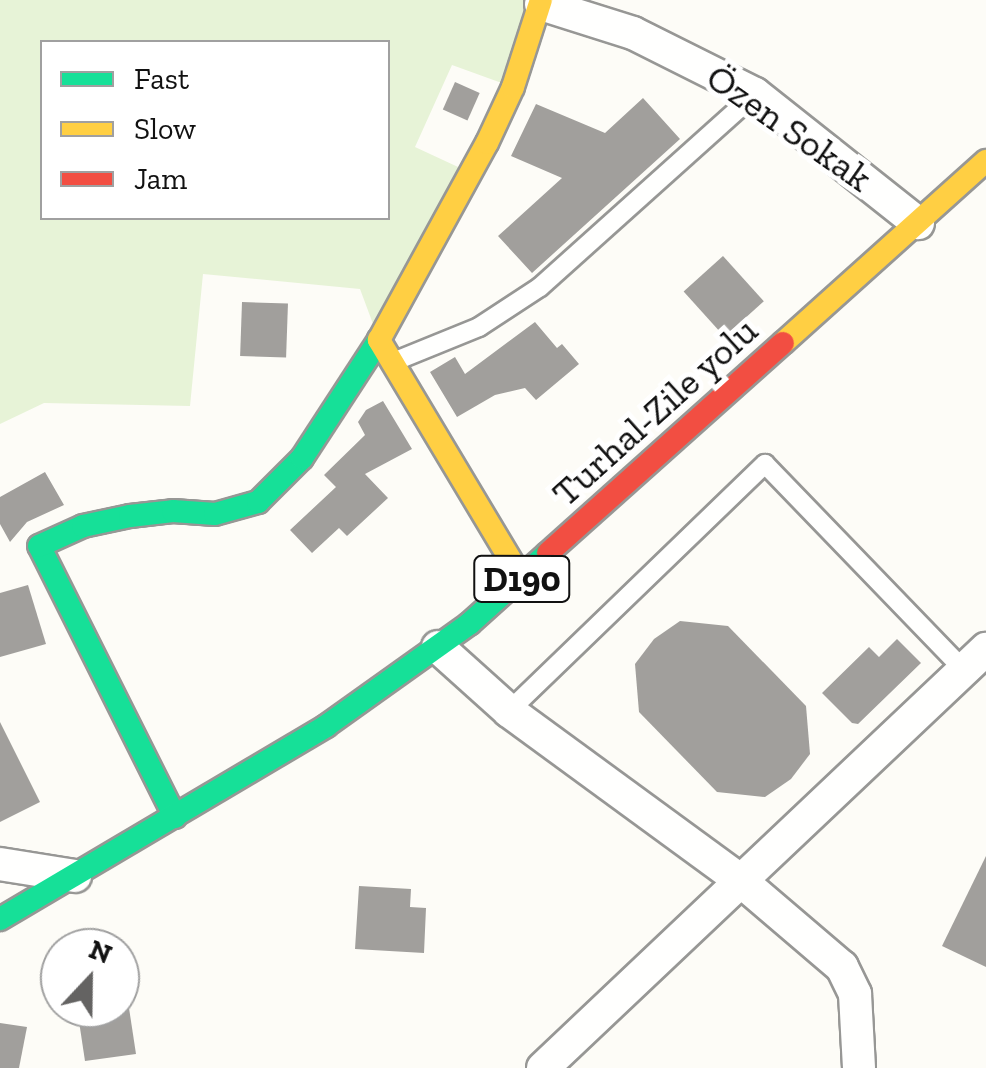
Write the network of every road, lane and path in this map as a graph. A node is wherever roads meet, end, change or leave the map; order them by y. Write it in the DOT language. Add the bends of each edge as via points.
graph roads {
  1 [pos="541,2"];
  2 [pos="755,94"];
  3 [pos="986,160"];
  4 [pos="918,223"];
  5 [pos="379,340"];
  6 [pos="392,362"];
  7 [pos="522,579"];
  8 [pos="438,647"];
  9 [pos="975,659"];
  10 [pos="509,711"];
  11 [pos="175,817"];
  12 [pos="0,864"];
  13 [pos="75,876"];
  14 [pos="740,880"];
  15 [pos="0,919"];
  16 [pos="543,1068"];
  17 [pos="858,1068"];
  1 -- 2 [label="street, Özen Sokak" via="633,33"];
  1 -- 5 [label="street" via="487,143"];
  2 -- 4 [label="street, Özen Sokak"];
  2 -- 6 [label="lane" via="540,288 479,327"];
  3 -- 4 [label="street, Turhal-Zile yolu / D190"];
  4 -- 7 [label="street, Turhal-Zile yolu / D190"];
  5 -- 6 [label="street"];
  5 -- 11 [label="street" via="328,422 258,502 215,514 130,516 83,526 39,546"];
  6 -- 7 [label="street"];
  7 -- 8 [label="street, Turhal-Zile yolu / D190"];
  8 -- 10 [label="street"];
  8 -- 11 [label="street, Turhal-Zile yolu / D190" via="326,726"];
  9 -- 10 [label="lane" via="765,464"];
  9 -- 14 [label="street"];
  10 -- 14 [label="street"];
  11 -- 13 [label="street, Turhal-Zile yolu / D190"];
  12 -- 13 [label="street"];
  13 -- 15 [label="street, Turhal-Zile yolu / D190"];
  14 -- 16 [label="street"];
  14 -- 17 [label="street" via="842,967 852,984"];
}
